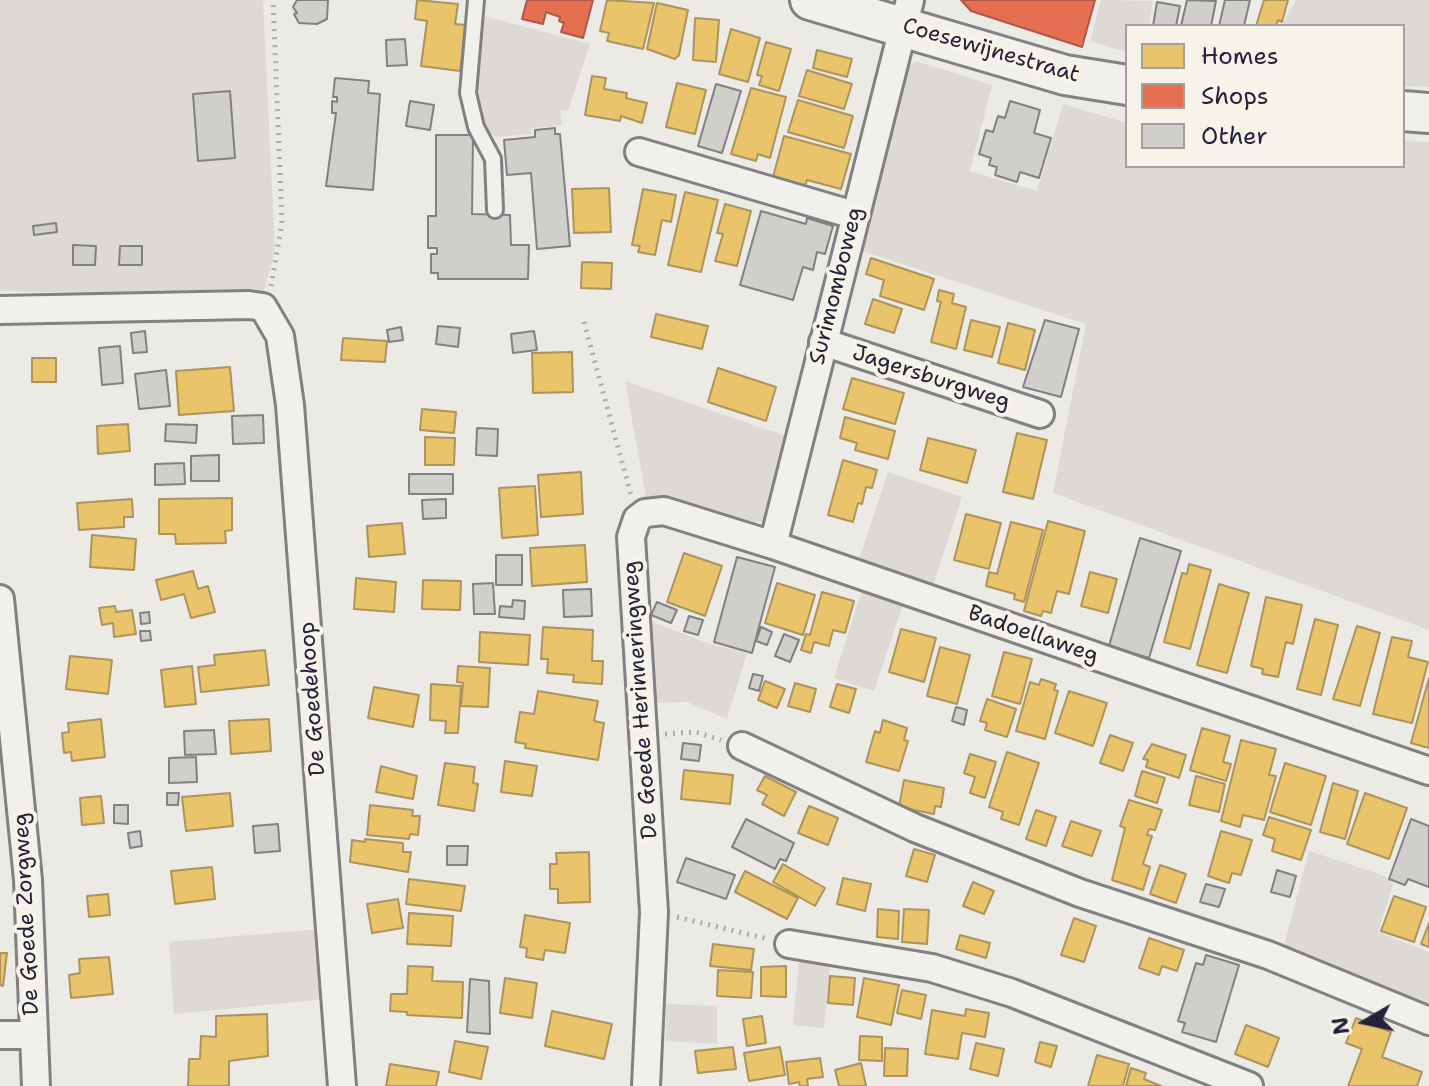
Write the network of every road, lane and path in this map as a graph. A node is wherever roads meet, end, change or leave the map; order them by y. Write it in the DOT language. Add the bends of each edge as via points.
graph roads {
  1 [pos="273,0"];
  2 [pos="476,0"];
  3 [pos="810,0"];
  4 [pos="906,13"];
  5 [pos="1125,85"];
  6 [pos="1405,111"];
  7 [pos="1429,113"];
  8 [pos="639,152"];
  9 [pos="495,210"];
  10 [pos="854,215"];
  11 [pos="0,310"];
  12 [pos="266,311"];
  13 [pos="584,322"];
  14 [pos="823,342"];
  15 [pos="1040,414"];
  16 [pos="637,519"];
  17 [pos="773,545"];
  18 [pos="0,599"];
  19 [pos="645,735"];
  20 [pos="742,746"];
  21 [pos="1429,771"];
  22 [pos="654,912"];
  23 [pos="789,944"];
  24 [pos="1429,1021"];
  25 [pos="0,1035"];
  26 [pos="33,1035"];
  27 [pos="36,1086"];
  28 [pos="342,1086"];
  29 [pos="647,1086"];
  30 [pos="1249,1086"];
  1 -- 12 [label="path" via="282,223"];
  2 -- 9 [label="lane" via="468,93 476,127 493,159"];
  3 -- 4 [label="main road, Coesewijnestraat"];
  4 -- 5 [label="main road, Coesewijnestraat" via="1065,75"];
  4 -- 10 [label="street, Surimomboweg"];
  6 -- 7 [label="main road"];
  8 -- 10 [label="street"];
  10 -- 14 [label="street, Surimomboweg"];
  11 -- 12 [label="street"];
  12 -- 28 [label="street, De Goedehoop" via="280,336 290,405"];
  13 -- 16 [label="path"];
  14 -- 15 [label="street, Jagersburgweg"];
  14 -- 17 [label="street, Surimomboweg"];
  16 -- 17 [label="street, Badoellaweg" via="664,511"];
  16 -- 19 [label="street, De Goede Herinneringweg" via="631,537"];
  17 -- 21 [label="street, Badoellaweg"];
  18 -- 26 [label="street, De Goede Zorgweg" via="28,880"];
  19 -- 20 [label="path" via="696,732"];
  19 -- 22 [label="street, De Goede Herinneringweg"];
  20 -- 24 [label="street" via="915,828 1080,893 1268,955"];
  22 -- 23 [label="path"];
  22 -- 29 [label="street, De Goede Herinneringweg"];
  23 -- 30 [label="street" via="932,968 1012,993"];
  25 -- 26 [label="street"];
  26 -- 27 [label="street, De Goede Zorgweg"];
}
